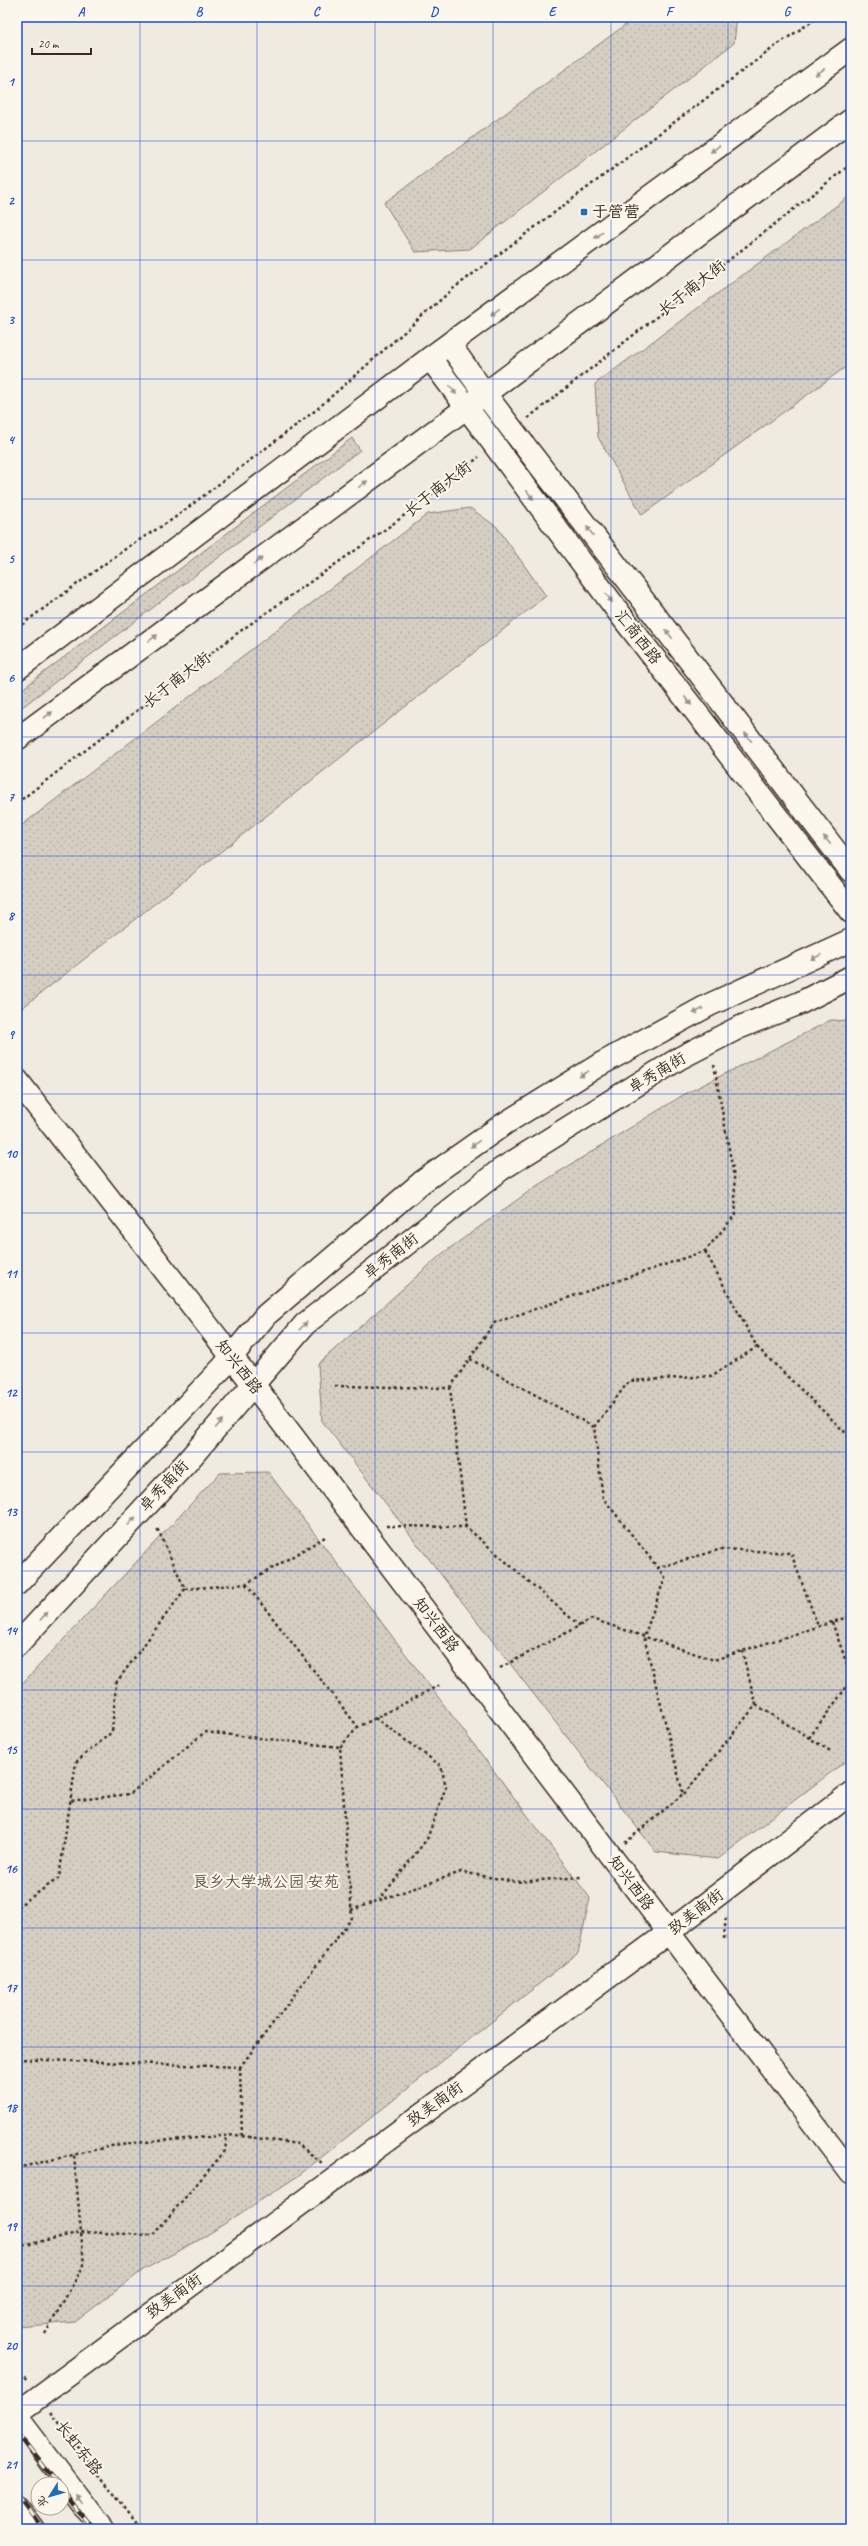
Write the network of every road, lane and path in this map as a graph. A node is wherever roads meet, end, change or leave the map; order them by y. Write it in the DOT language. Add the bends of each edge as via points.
graph roads {
  1 [pos="819,17"];
  2 [pos="851,49"];
  3 [pos="851,120"];
  4 [pos="851,164"];
  5 [pos="450,345"];
  6 [pos="430,358"];
  7 [pos="485,394"];
  8 [pos="466,408"];
  9 [pos="512,430"];
  10 [pos="493,446"];
  11 [pos="17,628"];
  12 [pos="17,669"];
  13 [pos="17,739"];
  14 [pos="17,803"];
  15 [pos="851,871"];
  16 [pos="851,912"];
  17 [pos="851,940"];
  18 [pos="851,977"];
  19 [pos="714,1065"];
  20 [pos="17,1080"];
  21 [pos="705,1251"];
  22 [pos="757,1347"];
  23 [pos="231,1357"];
  24 [pos="470,1359"];
  25 [pos="254,1384"];
  26 [pos="335,1386"];
  27 [pos="450,1388"];
  28 [pos="594,1427"];
  29 [pos="851,1438"];
  30 [pos="383,1526"];
  31 [pos="466,1527"];
  32 [pos="157,1528"];
  33 [pos="325,1537"];
  34 [pos="657,1568"];
  35 [pos="17,1584"];
  36 [pos="246,1584"];
  37 [pos="185,1589"];
  38 [pos="851,1616"];
  39 [pos="832,1622"];
  40 [pos="580,1626"];
  41 [pos="818,1626"];
  42 [pos="644,1637"];
  43 [pos="17,1645"];
  44 [pos="742,1650"];
  45 [pos="500,1668"];
  46 [pos="851,1675"];
  47 [pos="851,1681"];
  48 [pos="440,1685"];
  49 [pos="756,1705"];
  50 [pos="375,1718"];
  51 [pos="358,1727"];
  52 [pos="810,1738"];
  53 [pos="340,1747"];
  54 [pos="832,1752"];
  55 [pos="851,1793"];
  56 [pos="683,1794"];
  57 [pos="70,1801"];
  58 [pos="625,1843"];
  59 [pos="581,1877"];
  60 [pos="380,1900"];
  61 [pos="17,1907"];
  62 [pos="351,1910"];
  63 [pos="668,1933"];
  64 [pos="17,2059"];
  65 [pos="240,2067"];
  66 [pos="227,2135"];
  67 [pos="242,2136"];
  68 [pos="74,2154"];
  69 [pos="323,2163"];
  70 [pos="17,2168"];
  71 [pos="851,2173"];
  72 [pos="81,2232"];
  73 [pos="17,2247"];
  74 [pos="45,2334"];
  75 [pos="17,2368"];
  76 [pos="38,2395"];
  77 [pos="17,2413"];
  78 [pos="17,2417"];
  79 [pos="17,2508"];
  80 [pos="33,2529"];
  81 [pos="102,2529"];
  82 [pos="141,2529"];
  1 -- 11 [label="path" via="454,288 310,415 173,519 128,547"];
  2 -- 5 [label="street, one-way"];
  3 -- 7 [label="street"];
  4 -- 9 [label="path, 长于南大街"];
  5 -- 6 [label="street"];
  5 -- 7 [label="street, 汇商西路"];
  6 -- 8 [label="street, 汇商西路, one-way"];
  6 -- 12 [label="street"];
  7 -- 8 [label="street"];
  7 -- 9 [label="street, 汇商西路"];
  8 -- 10 [label="street, 汇商西路"];
  13 -- 8 [label="street, one-way"];
  15 -- 9 [label="street, 汇商西路, one-way"];
  10 -- 14 [label="path, 长于南大街" via="397,521 239,632"];
  10 -- 16 [label="street, 汇商西路, one-way"];
  17 -- 23 [label="street, 卓秀南街, one-way" via="709,1005 599,1065 504,1124 422,1182 266,1315"];
  25 -- 18 [label="street, 卓秀南街, one-way" via="305,1324 500,1170 680,1058 738,1028 800,1003"];
  19 -- 21 [label="path" via="734,1177 736,1214"];
  20 -- 23 [label="street, 知兴西路"];
  21 -- 22 [label="path"];
  21 -- 24 [label="path" via="494,1323"];
  22 -- 28 [label="path" via="711,1376 629,1382"];
  22 -- 29 [label="path"];
  23 -- 25 [label="street, 知兴西路"];
  23 -- 35 [label="street, 卓秀南街"];
  24 -- 27 [label="path"];
  24 -- 28 [label="path"];
  43 -- 25 [label="street, 卓秀南街, one-way" via="186,1463"];
  25 -- 63 [label="street, 知兴西路"];
  26 -- 27 [label="path"];
  27 -- 31 [label="path"];
  28 -- 34 [label="path" via="603,1498"];
  30 -- 31 [label="path"];
  31 -- 40 [label="path"];
  32 -- 37 [label="path"];
  33 -- 36 [label="path"];
  34 -- 41 [label="path" via="722,1549 791,1553"];
  34 -- 42 [label="path" via="664,1577"];
  36 -- 37 [label="path"];
  36 -- 51 [label="path"];
  37 -- 57 [label="path" via="116,1683 112,1732 76,1762"];
  38 -- 39 [label="path"];
  39 -- 41 [label="path"];
  39 -- 46 [label="path"];
  40 -- 42 [label="path" via="592,1620"];
  40 -- 45 [label="path"];
  41 -- 44 [label="path"];
  42 -- 44 [label="path" via="714,1660"];
  42 -- 56 [label="path"];
  44 -- 49 [label="path"];
  47 -- 52 [label="path"];
  48 -- 50 [label="path"];
  49 -- 52 [label="path"];
  49 -- 56 [label="path"];
  50 -- 51 [label="path"];
  50 -- 60 [label="path" via="441,1766 446,1787 427,1838"];
  51 -- 53 [label="path"];
  52 -- 54 [label="path"];
  53 -- 57 [label="path" via="205,1732 130,1794"];
  53 -- 62 [label="path"];
  55 -- 63 [label="street, 致美南街"];
  56 -- 58 [label="path"];
  57 -- 61 [label="path" via="59,1878"];
  59 -- 60 [label="path" via="516,1882 461,1872"];
  60 -- 62 [label="path"];
  62 -- 65 [label="path" via="352,1918"];
  63 -- 71 [label="street, 知兴西路"];
  63 -- 76 [label="street, 致美南街"];
  64 -- 65 [label="path"];
  65 -- 67 [label="path"];
  66 -- 67 [label="path"];
  66 -- 68 [label="path" via="120,2144"];
  66 -- 72 [label="path" via="225,2151 153,2235"];
  67 -- 69 [label="path" via="298,2144"];
  68 -- 70 [label="path"];
  68 -- 72 [label="path"];
  72 -- 73 [label="path"];
  72 -- 74 [label="path" via="84,2265"];
  75 -- 76 [label="path, 长虹东路"];
  76 -- 77 [label="street, 致美南街"];
  76 -- 82 [label="path, 长虹东路"];
  81 -- 78 [label="street, 长虹东路, one-way"];
  79 -- 80 [label="street"];
}
